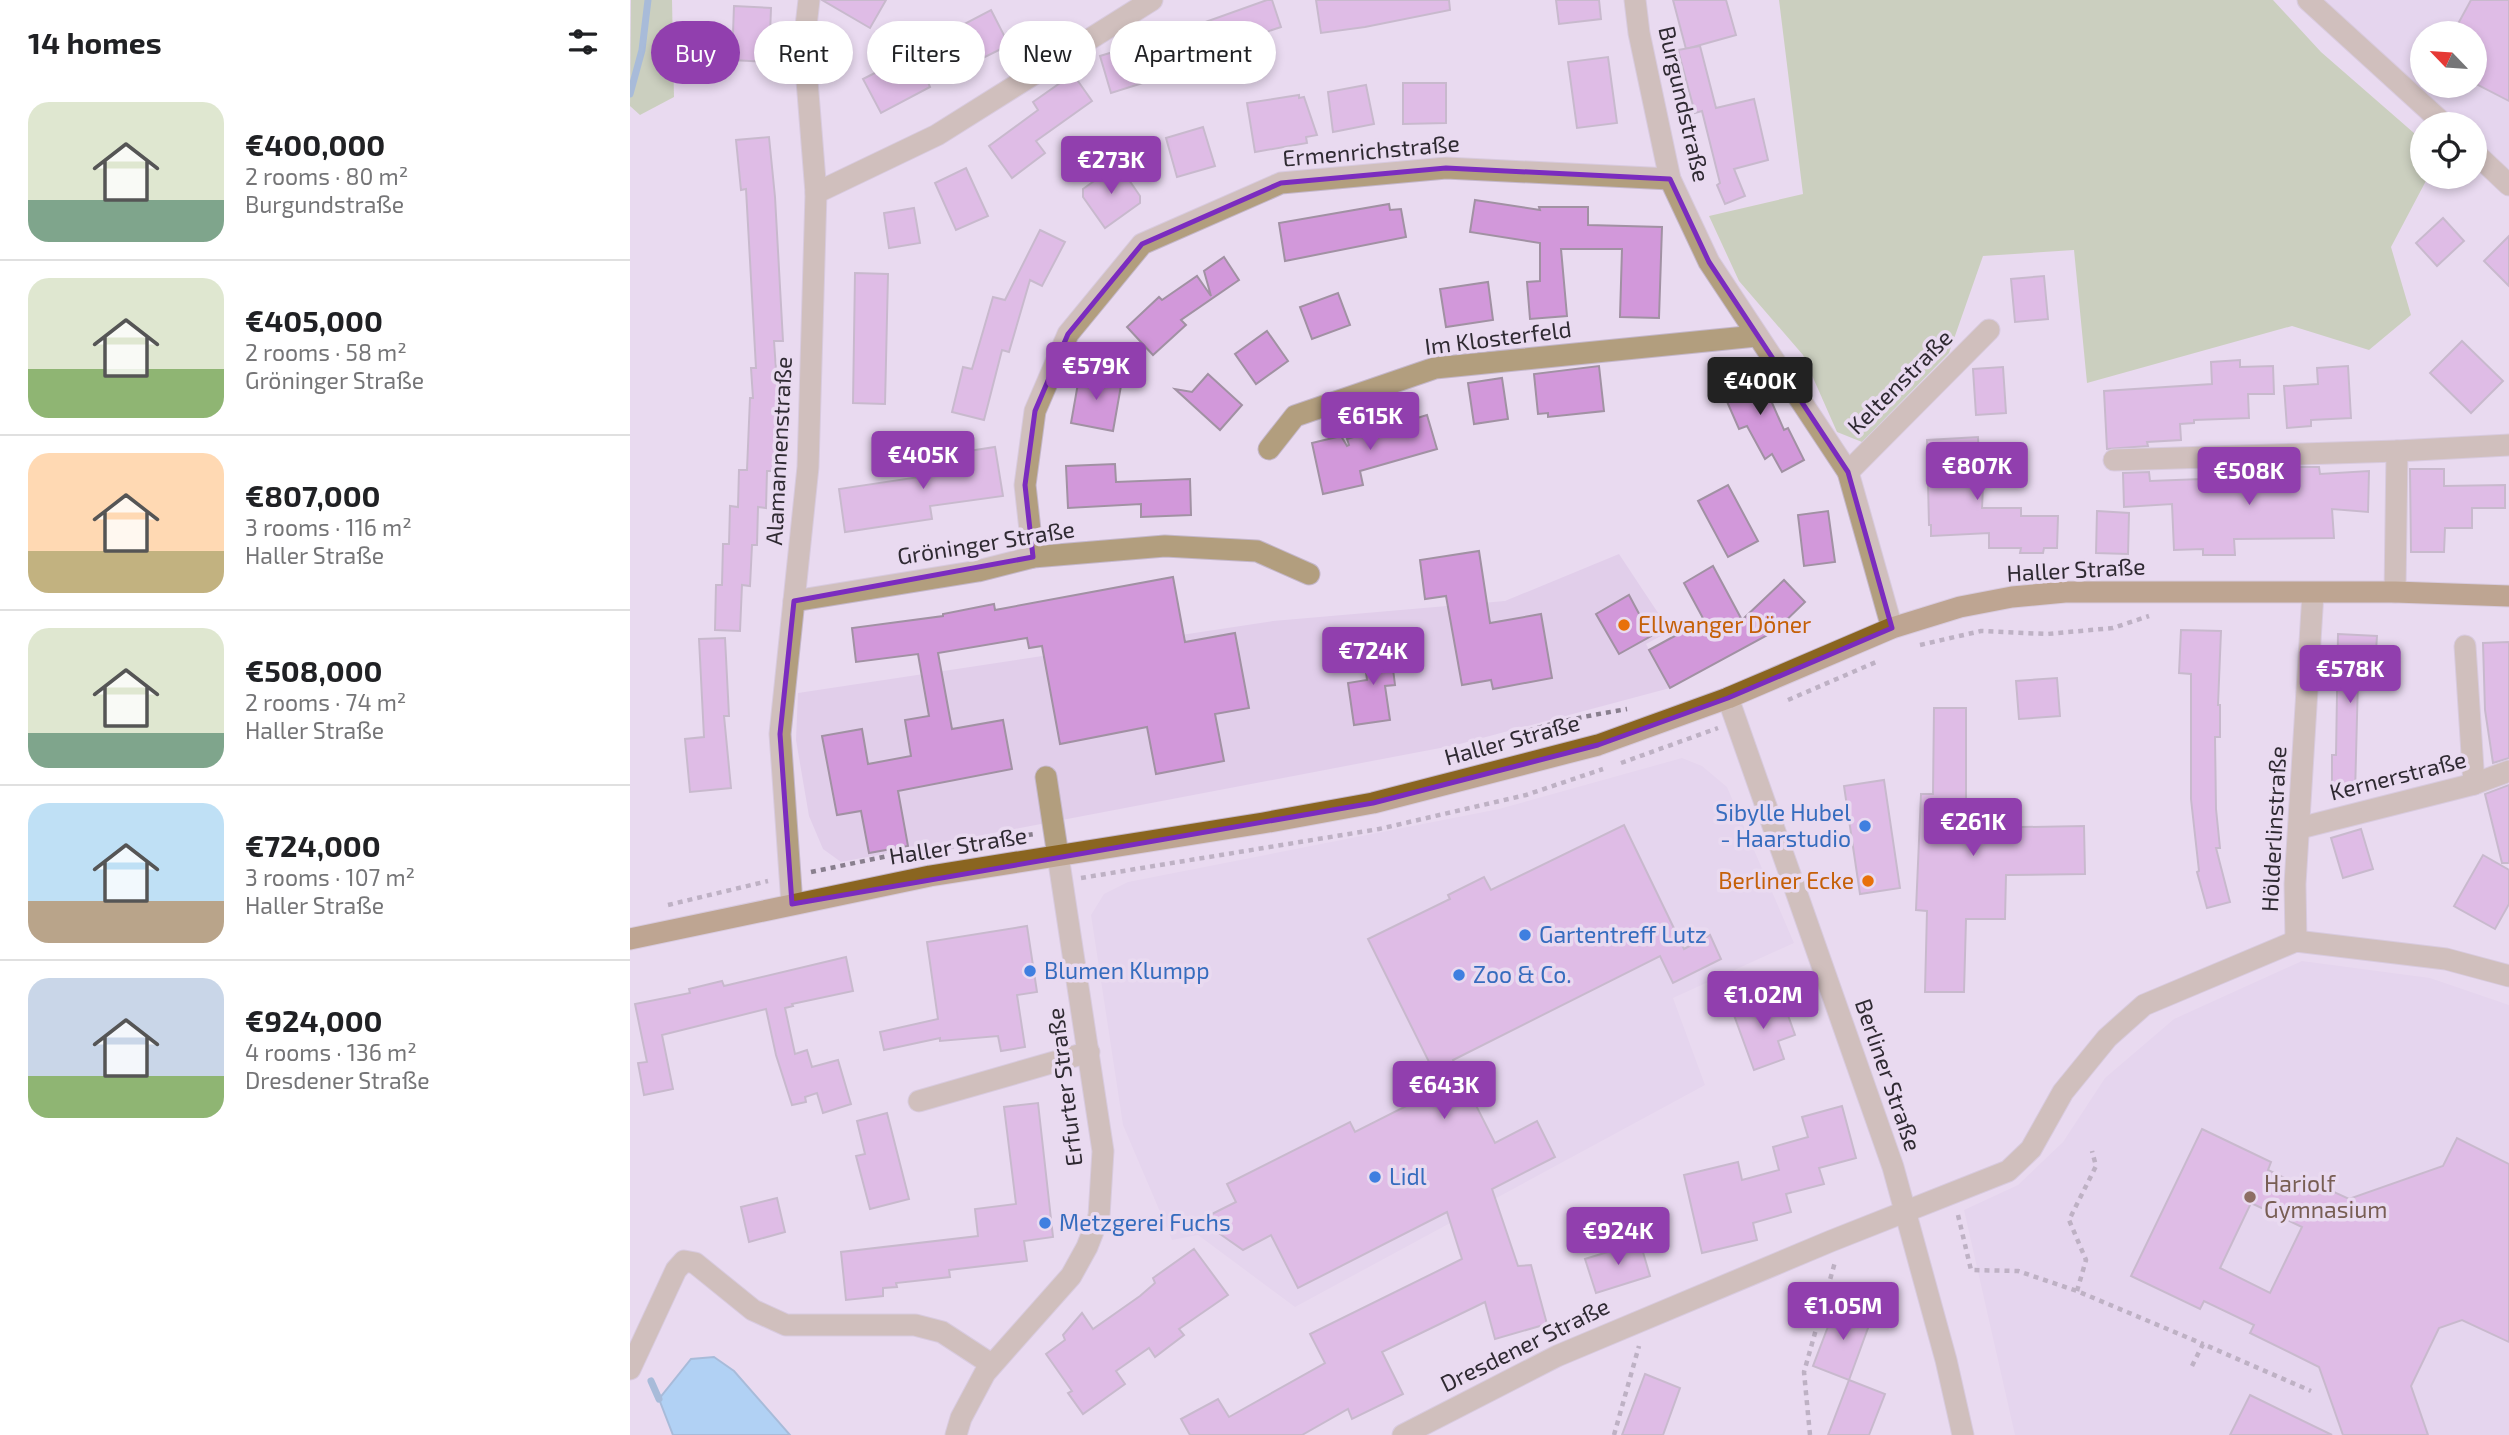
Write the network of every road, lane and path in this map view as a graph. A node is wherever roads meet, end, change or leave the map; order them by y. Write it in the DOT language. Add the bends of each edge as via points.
graph roads {
  1 [pos="809,0"];
  2 [pos="1152,0"];
  3 [pos="1635,0"];
  4 [pos="2308,0"];
  5 [pos="2431,112"];
  6 [pos="2487,164"];
  7 [pos="1670,179"];
  8 [pos="2509,184"];
  9 [pos="816,194"];
  10 [pos="1989,330"];
  11 [pos="1756,336"];
  12 [pos="2509,445"];
  13 [pos="1269,449"];
  14 [pos="2398,451"];
  15 [pos="2114,460"];
  16 [pos="1848,472"];
  17 [pos="1033,557"];
  18 [pos="1309,573"];
  19 [pos="2395,592"];
  20 [pos="2314,593"];
  21 [pos="2509,596"];
  22 [pos="794,601"];
  23 [pos="1892,628"];
  24 [pos="2465,646"];
  25 [pos="1728,698"];
  26 [pos="1634,708"];
  27 [pos="1474,754"];
  28 [pos="2509,771"];
  29 [pos="1046,777"];
  30 [pos="2474,784"];
  31 [pos="2300,828"];
  32 [pos="1055,831"];
  33 [pos="1059,856"];
  34 [pos="790,876"];
  35 [pos="792,904"];
  36 [pos="656,909"];
  37 [pos="630,939"];
  38 [pos="2296,941"];
  39 [pos="2509,976"];
  40 [pos="1089,1052"];
  41 [pos="919,1101"];
  42 [pos="2092,1151"];
  43 [pos="1952,1193"];
  44 [pos="1906,1212"];
  45 [pos="1831,1241"];
  46 [pos="2077,1292"];
  47 [pos="1638,1321"];
  48 [pos="2203,1344"];
  49 [pos="991,1364"];
  50 [pos="2192,1366"];
  51 [pos="630,1368"];
  52 [pos="2311,1391"];
  53 [pos="956,1435"];
  54 [pos="1403,1435"];
  55 [pos="1614,1435"];
  56 [pos="1810,1435"];
  57 [pos="1963,1435"];
  1 -- 9 [label="street, Alamannenstraße" via="804,43"];
  2 -- 9 [label="street" via="937,135"];
  3 -- 7 [label="street, Burgundstraße"];
  4 -- 5 [label="street"];
  6 -- 8 [label="street"];
  7 -- 11 [label="street, Burgundstraße" via="1709,262"];
  7 -- 17 [label="street, Ermenrichstraße" via="1446,167 1281,183 1142,244 1068,334 1035,411 1025,485"];
  9 -- 22 [label="street, Alamannenstraße" via="808,467"];
  10 -- 16 [label="street, Keltenstraße"];
  11 -- 13 [label="street, Im Klosterfeld" via="1436,368 1295,416"];
  11 -- 16 [label="street, Burgundstraße"];
  12 -- 14 [label="street"];
  14 -- 15 [label="street"];
  14 -- 19 [label="street"];
  16 -- 23 [label="street, Burgundstraße"];
  17 -- 18 [label="street, Gröninger Straße" via="1165,545 1257,551"];
  17 -- 22 [label="street, Gröninger Straße" via="978,571"];
  19 -- 20 [label="main road, Haller Straße"];
  19 -- 21 [label="main road, Haller Straße"];
  20 -- 23 [label="main road, Haller Straße" via="2065,592 1960,607"];
  20 -- 31 [label="street, Hölderlinstraße"];
  22 -- 34 [label="street, Alamannenstraße" via="780,734"];
  23 -- 25 [label="main road, Haller Straße"];
  24 -- 30 [label="street"];
  25 -- 33 [label="main road, Haller Straße" via="1598,745 1373,803"];
  25 -- 44 [label="street, Berliner Straße"];
  26 -- 27 [label="path" via="1554,722"];
  28 -- 30 [label="street, Kernerstraße"];
  29 -- 32 [label="street, Erfurter Straße"];
  30 -- 31 [label="street, Kernerstraße"];
  31 -- 38 [label="street, Hölderlinstraße"];
  32 -- 33 [label="street, Erfurter Straße"];
  32 -- 34 [label="path"];
  33 -- 35 [label="main road, Haller Straße"];
  33 -- 40 [label="street, Erfurter Straße"];
  34 -- 35 [label="street, Alamannenstraße"];
  34 -- 36 [label="path"];
  35 -- 37 [label="main road, Haller Straße"];
  38 -- 39 [label="street" via="2446,959"];
  38 -- 43 [label="street, Dresdener Straße" via="2144,1005 2107,1038 2063,1093 2031,1149 2008,1171"];
  40 -- 41 [label="street"];
  40 -- 49 [label="street, Erfurter Straße" via="1103,1151 1099,1216 1071,1276"];
  42 -- 46 [label="path" via="2096,1166 2069,1220 2086,1260"];
  43 -- 44 [label="street, Dresdener Straße"];
  43 -- 46 [label="path" via="1970,1270 2018,1271"];
  44 -- 45 [label="street, Dresdener Straße"];
  44 -- 57 [label="street, Berliner Straße"];
  45 -- 47 [label="street, Dresdener Straße"];
  45 -- 56 [label="path" via="1835,1264 1804,1372"];
  46 -- 48 [label="path"];
  47 -- 54 [label="street, Dresdener Straße" via="1557,1356"];
  47 -- 55 [label="path" via="1640,1345"];
  48 -- 50 [label="path"];
  48 -- 52 [label="path"];
  49 -- 51 [label="street" via="942,1332 915,1325 786,1325 753,1310 695,1263 684,1261"];
  49 -- 53 [label="street, Erfurter Straße"];
}
